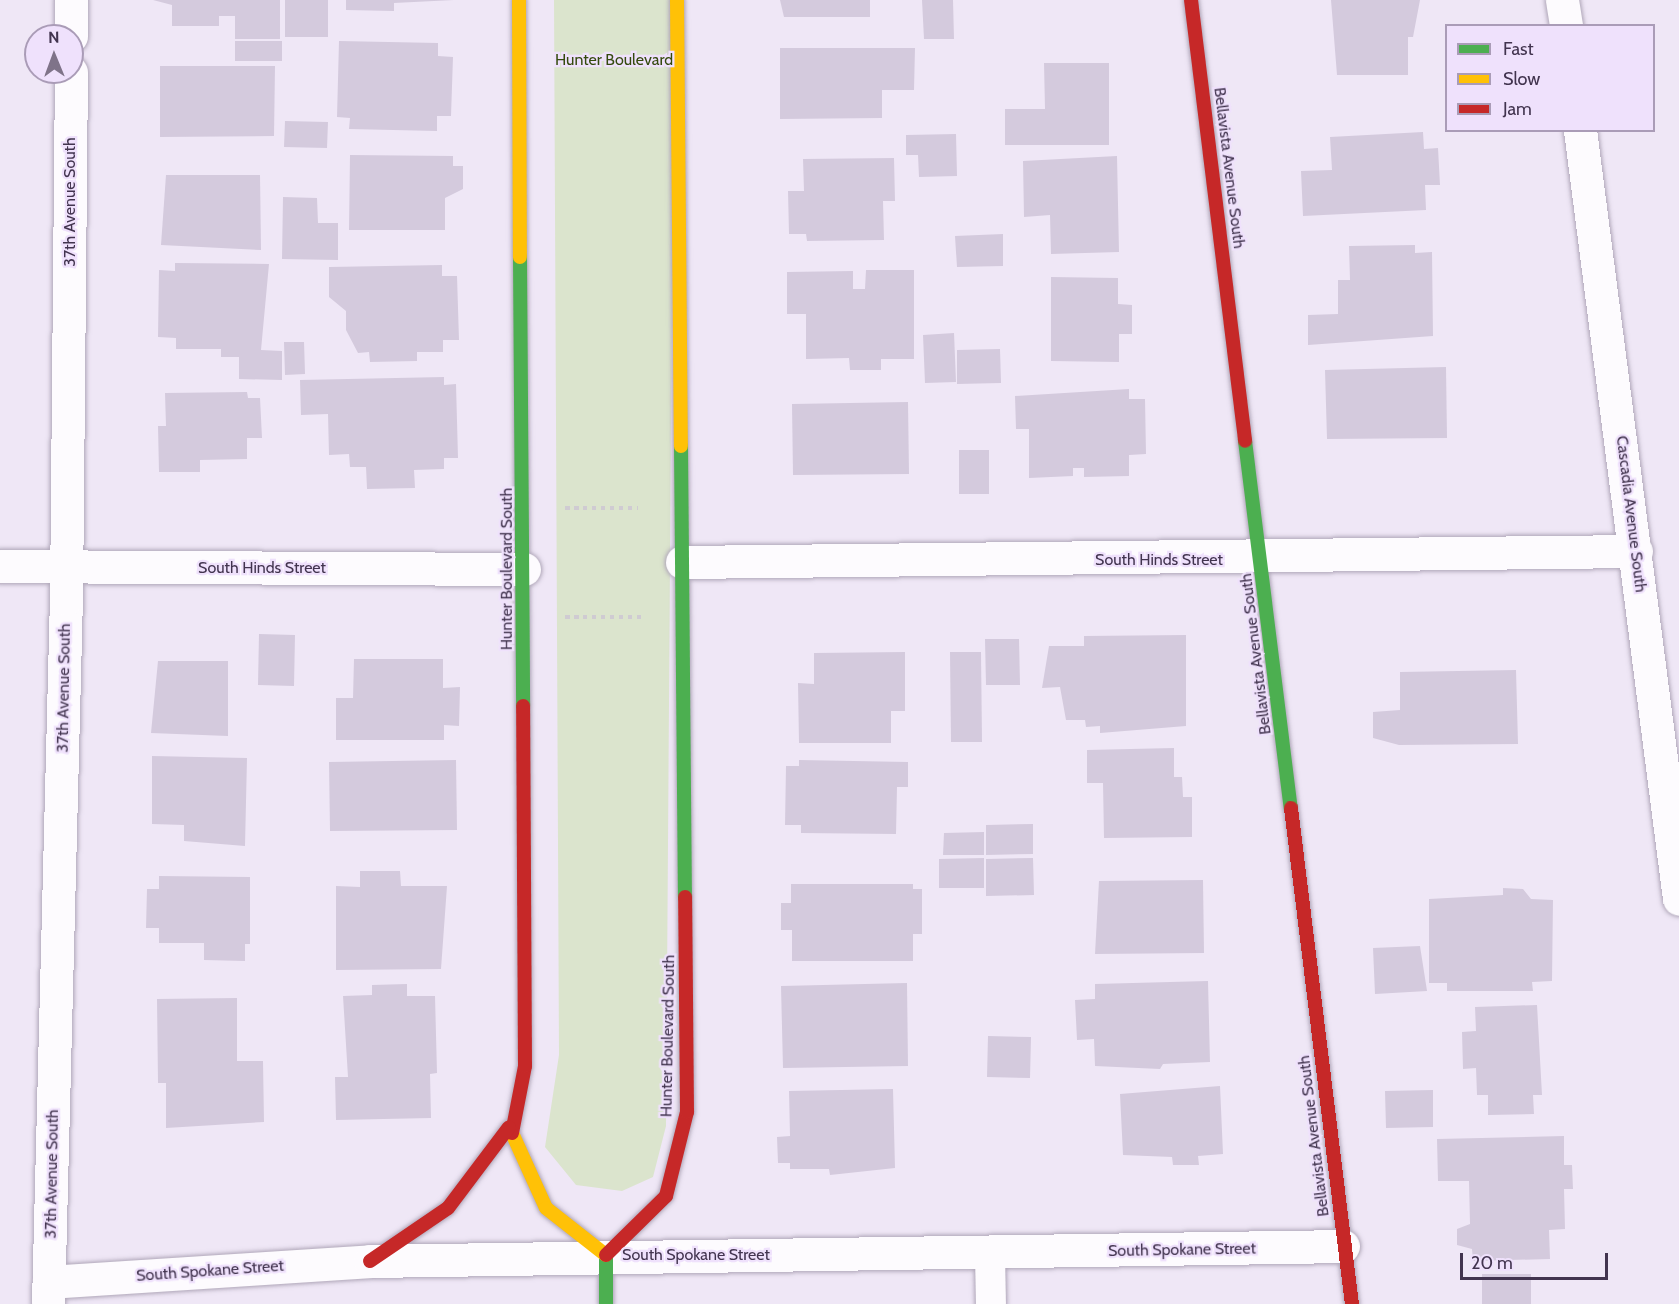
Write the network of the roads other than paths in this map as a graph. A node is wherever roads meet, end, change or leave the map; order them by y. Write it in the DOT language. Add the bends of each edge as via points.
graph roads {
  1 [pos="71,0"];
  2 [pos="519,0"];
  3 [pos="677,0"];
  4 [pos="1191,0"];
  5 [pos="1562,0"];
  6 [pos="71,24"];
  7 [pos="1566,24"];
  8 [pos="71,84"];
  9 [pos="1580,132"];
  10 [pos="1636,551"];
  11 [pos="1262,560"];
  12 [pos="682,562"];
  13 [pos="0,566"];
  14 [pos="67,566"];
  15 [pos="524,569"];
  16 [pos="1679,899"];
  17 [pos="508,1127"];
  18 [pos="1343,1246"];
  19 [pos="990,1254"];
  20 [pos="606,1255"];
  21 [pos="370,1261"];
  22 [pos="49,1293"];
  23 [pos="606,1304"];
  24 [pos="991,1304"];
  25 [pos="1352,1304"];
  1 -- 6 [label="street"];
  2 -- 15 [label="street, Hunter Boulevard South"];
  3 -- 12 [label="street, Hunter Boulevard South"];
  4 -- 11 [label="street, Bellavista Avenue South"];
  5 -- 7 [label="street"];
  8 -- 14 [label="street, 37th Avenue South"];
  9 -- 10 [label="street, Cascadia Avenue South"];
  10 -- 11 [label="street, South Hinds Street"];
  10 -- 16 [label="street, Cascadia Avenue South"];
  11 -- 12 [label="street, South Hinds Street"];
  11 -- 18 [label="street, Bellavista Avenue South"];
  12 -- 20 [label="street, Hunter Boulevard South" via="687,1112 666,1196"];
  13 -- 14 [label="street, South Hinds Street"];
  14 -- 15 [label="street, South Hinds Street"];
  14 -- 22 [label="street, 37th Avenue South"];
  15 -- 17 [label="street, Hunter Boulevard South" via="525,1066"];
  17 -- 20 [label="street" via="546,1208"];
  17 -- 21 [label="street" via="448,1208"];
  18 -- 19 [label="street, South Spokane Street"];
  18 -- 25 [label="street, Bellavista Avenue South"];
  19 -- 20 [label="street, South Spokane Street"];
  19 -- 24 [label="lane"];
  20 -- 21 [label="street, South Spokane Street"];
  20 -- 23 [label="street"];
  21 -- 22 [label="street, South Spokane Street"];
}
